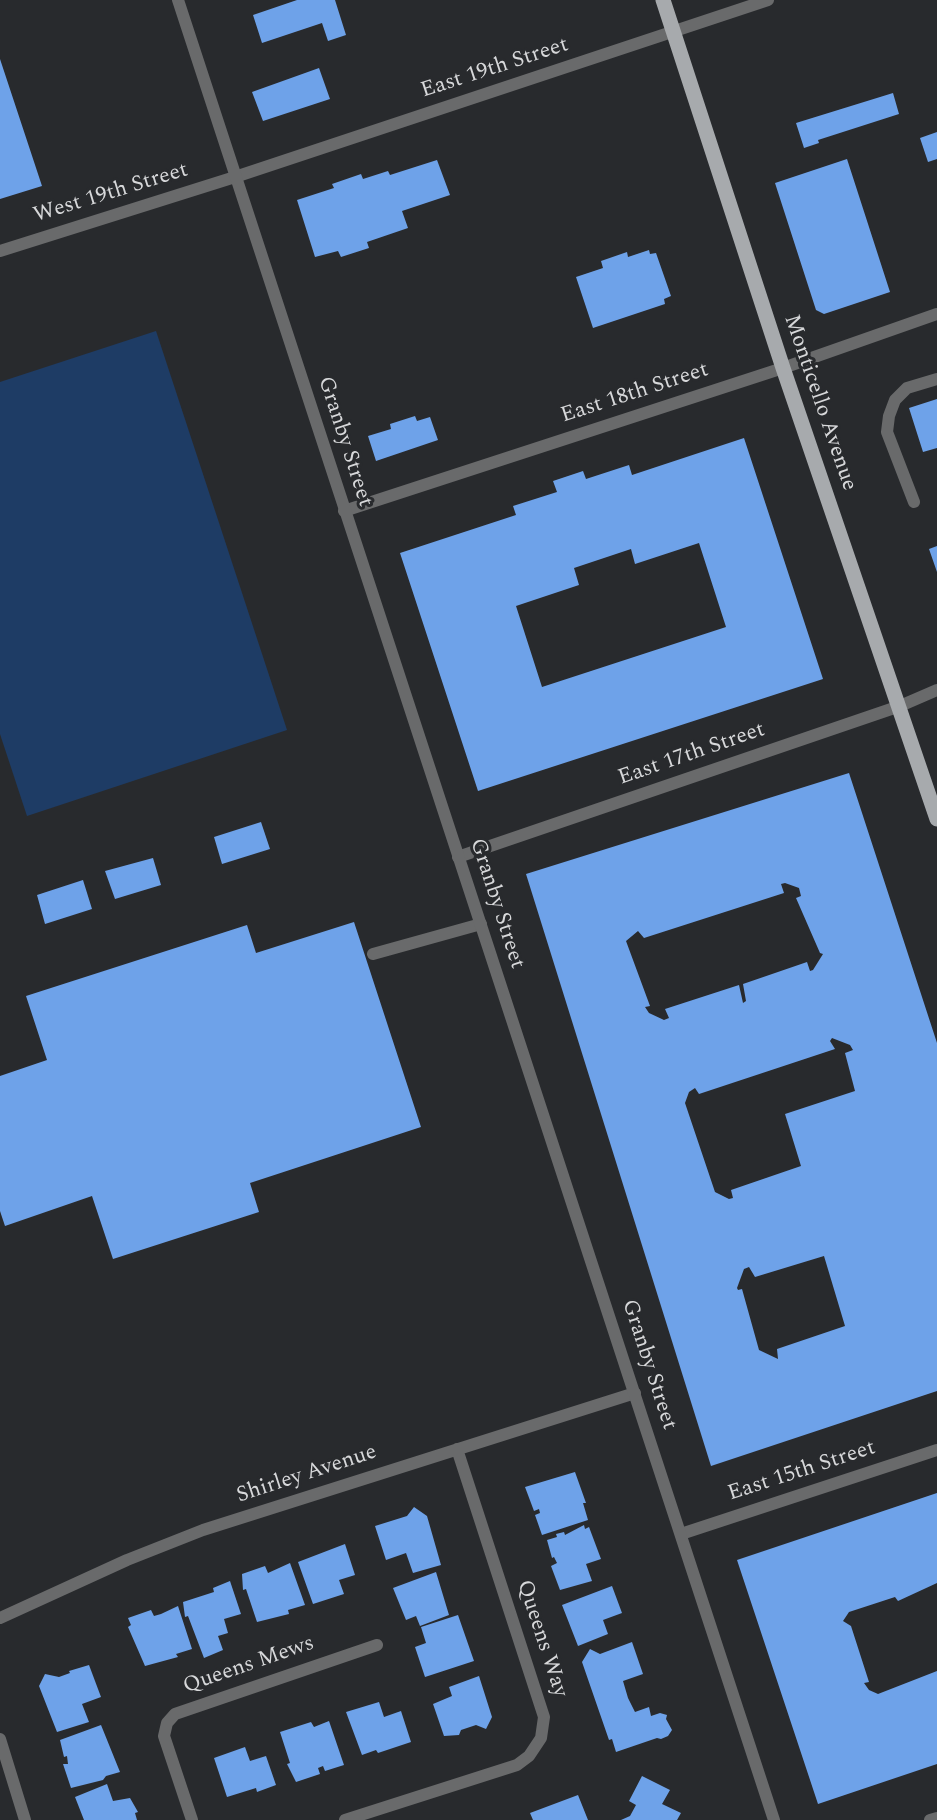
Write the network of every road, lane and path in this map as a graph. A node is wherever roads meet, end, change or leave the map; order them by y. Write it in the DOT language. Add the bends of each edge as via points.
graph roads {
  1 [pos="178,0"];
  2 [pos="663,0"];
  3 [pos="768,0"];
  4 [pos="673,32"];
  5 [pos="235,177"];
  6 [pos="0,251"];
  7 [pos="937,314"];
  8 [pos="783,368"];
  9 [pos="937,379"];
  10 [pos="914,502"];
  11 [pos="344,511"];
  12 [pos="937,690"];
  13 [pos="900,706"];
  14 [pos="937,819"];
  15 [pos="458,857"];
  16 [pos="481,924"];
  17 [pos="373,954"];
  18 [pos="635,1393"];
  19 [pos="457,1449"];
  20 [pos="937,1450"];
  21 [pos="681,1534"];
  22 [pos="0,1618"];
  23 [pos="377,1645"];
  24 [pos="0,1739"];
  25 [pos="937,1818"];
  26 [pos="352,1819"];
  27 [pos="25,1820"];
  28 [pos="192,1820"];
  29 [pos="774,1820"];
  30 [pos="930,1820"];
  1 -- 5 [label="street, Granby Street"];
  2 -- 4 [label="main road, Monticello Avenue"];
  3 -- 4 [label="street, East 19th Street"];
  4 -- 5 [label="street, East 19th Street"];
  4 -- 8 [label="main road, Monticello Avenue"];
  5 -- 6 [label="street, West 19th Street"];
  5 -- 11 [label="street, Granby Street"];
  7 -- 8 [label="street, East 18th Street"];
  8 -- 11 [label="street, East 18th Street"];
  8 -- 13 [label="main road, Monticello Avenue"];
  9 -- 10 [label="street" via="907,388 895,400 888,416 887,432"];
  11 -- 15 [label="street, Granby Street"];
  12 -- 13 [label="street, East 17th Street"];
  13 -- 14 [label="main road, Monticello Avenue"];
  13 -- 15 [label="street, East 17th Street"];
  15 -- 16 [label="street, Granby Street"];
  16 -- 17 [label="street"];
  16 -- 18 [label="street, Granby Street"];
  18 -- 19 [label="street, Shirley Avenue"];
  18 -- 21 [label="street, Granby Street"];
  19 -- 22 [label="street, Shirley Avenue" via="203,1530"];
  19 -- 26 [label="street, Queens Way" via="544,1716 541,1738 517,1765"];
  20 -- 21 [label="street, East 15th Street"];
  21 -- 29 [label="street, Granby Street"];
  23 -- 28 [label="street, Queens Mews" via="175,1714 166,1723 164,1736"];
  24 -- 27 [label="street"];
  25 -- 30 [label="street"];
}
